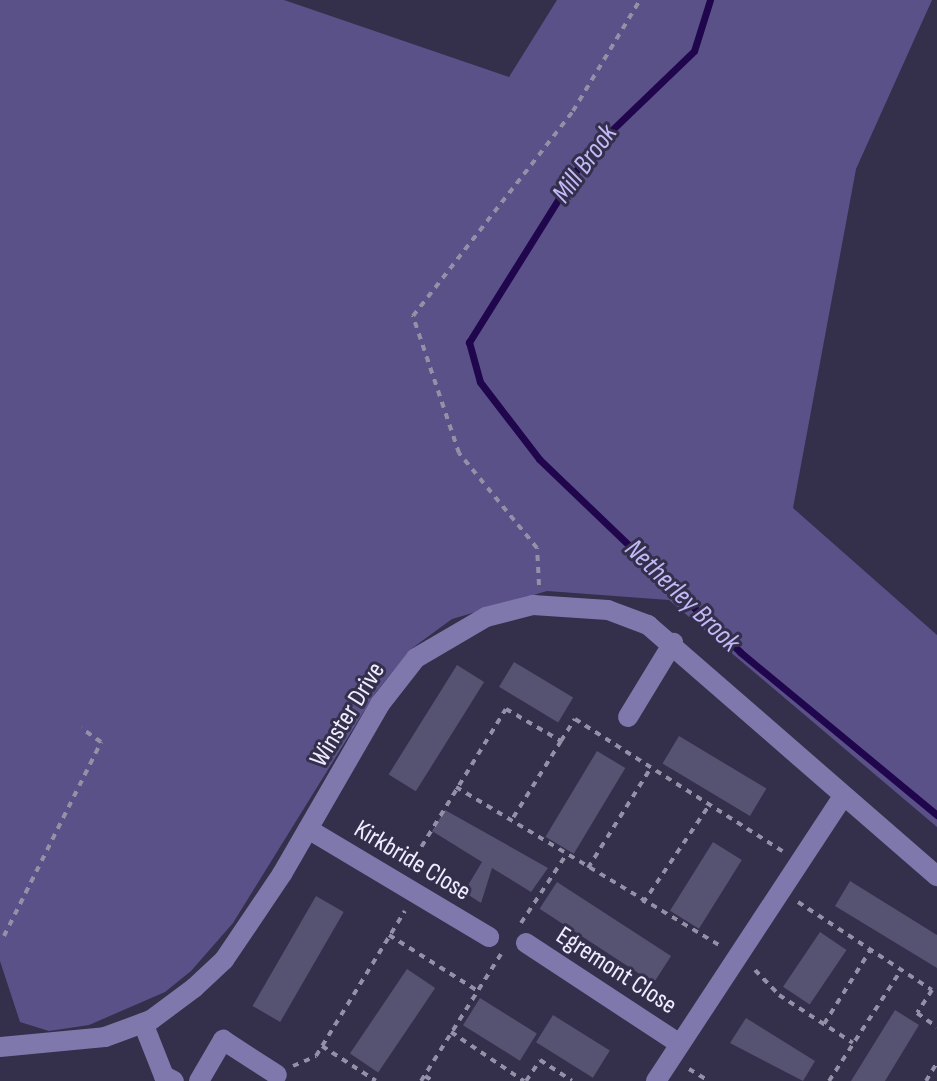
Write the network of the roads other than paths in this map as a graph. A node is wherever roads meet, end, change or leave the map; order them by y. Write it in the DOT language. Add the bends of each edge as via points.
graph roads {
  1 [pos="673,643"];
  2 [pos="628,717"];
  3 [pos="843,796"];
  4 [pos="308,829"];
  5 [pos="937,876"];
  6 [pos="509,940"];
  7 [pos="143,1023"];
  8 [pos="678,1043"];
  9 [pos="0,1047"];
  10 [pos="277,1075"];
  11 [pos="174,1081"];
  12 [pos="199,1081"];
  13 [pos="656,1081"];
  1 -- 2 [label="street"];
  1 -- 3 [label="street, Winster Drive"];
  1 -- 4 [label="street, Winster Drive" via="608,610 540,606 486,617 416,658 380,704"];
  3 -- 5 [label="street, Winster Drive"];
  3 -- 8 [label="street"];
  4 -- 6 [label="street, Kirkbride Close"];
  4 -- 7 [label="street, Winster Drive" via="224,960"];
  6 -- 8 [label="street, Egremont Close"];
  7 -- 9 [label="street, Winster Drive" via="60,1046"];
  7 -- 11 [label="street" via="164,1076"];
  8 -- 13 [label="street"];
  10 -- 12 [label="street" via="223,1040"];
}
